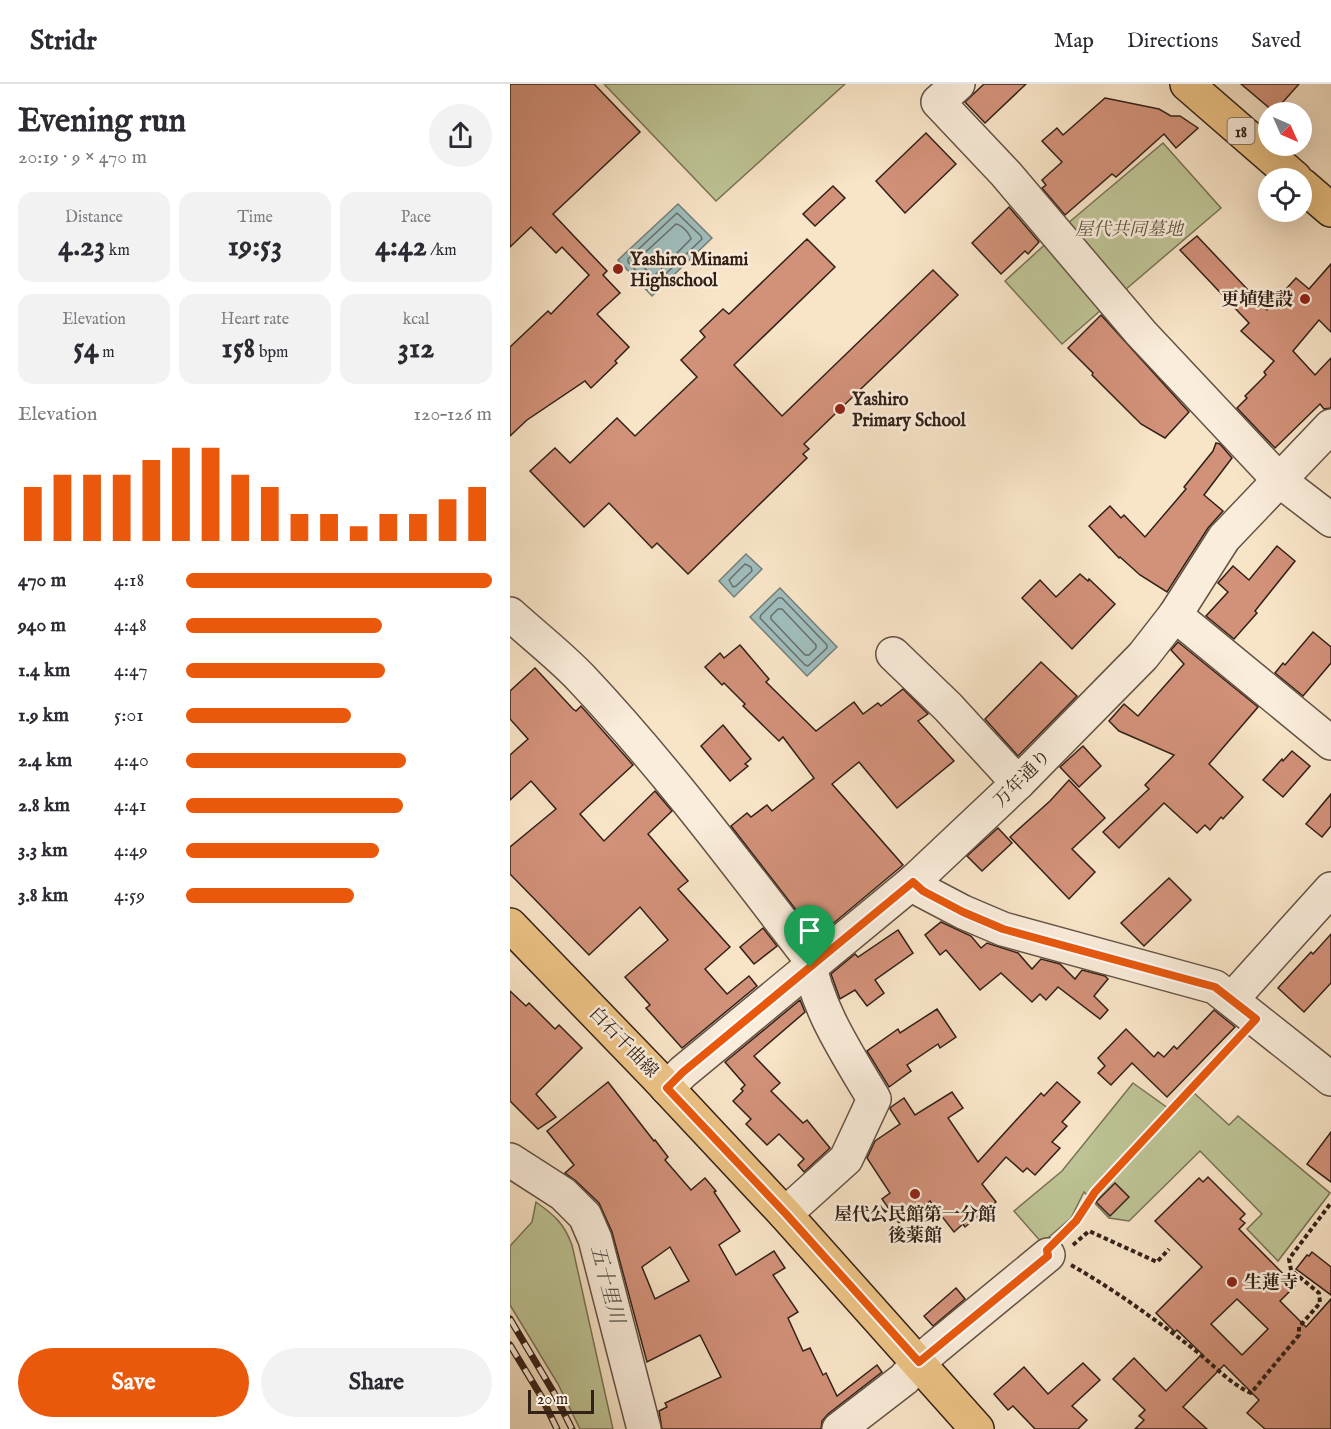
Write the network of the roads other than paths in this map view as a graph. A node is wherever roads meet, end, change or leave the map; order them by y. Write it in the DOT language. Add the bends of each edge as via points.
graph roads {
  1 [pos="958,84"];
  2 [pos="1187,84"];
  3 [pos="1284,168"];
  4 [pos="1312,194"];
  5 [pos="1331,210"];
  6 [pos="1331,426"];
  7 [pos="1279,480"];
  8 [pos="1331,520"];
  9 [pos="510,614"];
  10 [pos="1175,615"];
  11 [pos="893,654"];
  12 [pos="1331,743"];
  13 [pos="1018,783"];
  14 [pos="913,882"];
  15 [pos="1331,889"];
  16 [pos="510,925"];
  17 [pos="810,967"];
  18 [pos="1244,1009"];
  19 [pos="1331,1079"];
  20 [pos="667,1088"];
  21 [pos="510,1160"];
  22 [pos="786,1214"];
  23 [pos="1052,1258"];
  24 [pos="919,1362"];
  25 [pos="644,1429"];
  26 [pos="839,1429"];
  27 [pos="977,1429"];
  1 -- 7 [label="street" via="938,102 1006,174 1141,333"];
  2 -- 3 [label="main road, 18"];
  4 -- 5 [label="main road"];
  6 -- 7 [label="street, 万年通り"];
  7 -- 8 [label="street"];
  7 -- 10 [label="street, 万年通り" via="1224,538"];
  9 -- 17 [label="street" via="580,677 658,765 808,956"];
  10 -- 12 [label="street"];
  10 -- 13 [label="street, 万年通り" via="1143,656"];
  11 -- 13 [label="street"];
  13 -- 14 [label="street, 万年通り"];
  14 -- 17 [label="street, 万年通り"];
  14 -- 18 [label="street" via="953,907 1003,929 1215,987"];
  15 -- 18 [label="street"];
  16 -- 20 [label="main road, 白石千曲線"];
  17 -- 20 [label="street, 万年通り"];
  17 -- 22 [label="street" via="837,1035 874,1099 846,1160"];
  18 -- 19 [label="street"];
  20 -- 22 [label="main road, 白石千曲線"];
  21 -- 25 [label="street" via="563,1194 585,1216 595,1239"];
  22 -- 24 [label="main road, 白石千曲線"];
  23 -- 24 [label="street"];
  24 -- 26 [label="street" via="904,1379"];
  24 -- 27 [label="main road, 白石千曲線"];
}
